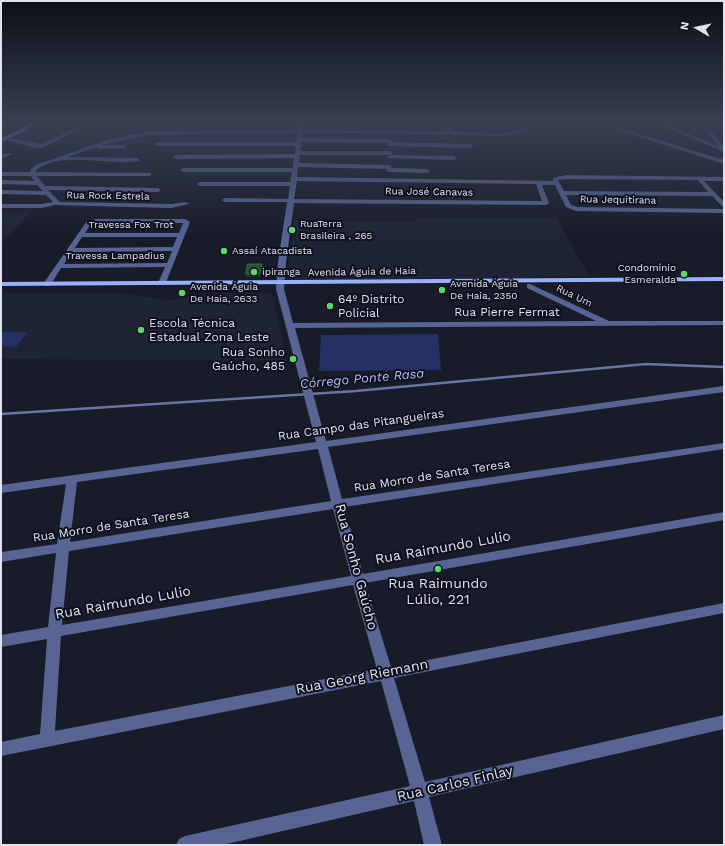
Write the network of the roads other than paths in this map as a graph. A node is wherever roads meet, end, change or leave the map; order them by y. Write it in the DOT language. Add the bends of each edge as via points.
graph roads {
  1 [pos="48,161"];
  2 [pos="296,161"];
  3 [pos="390,161"];
  4 [pos="295,168"];
  5 [pos="389,168"];
  6 [pos="184,170"];
  7 [pos="427,171"];
  8 [pos="1,174"];
  9 [pos="33,174"];
  10 [pos="149,174"];
  11 [pos="699,178"];
  12 [pos="724,179"];
  13 [pos="389,181"];
  14 [pos="1,182"];
  15 [pos="293,182"];
  16 [pos="538,182"];
  17 [pos="38,183"];
  18 [pos="556,183"];
  19 [pos="200,184"];
  20 [pos="158,190"];
  21 [pos="45,191"];
  22 [pos="1,192"];
  23 [pos="561,193"];
  24 [pos="713,194"];
  25 [pos="225,200"];
  26 [pos="290,200"];
  27 [pos="56,203"];
  28 [pos="186,204"];
  29 [pos="1,206"];
  30 [pos="724,206"];
  31 [pos="724,211"];
  32 [pos="80,235"];
  33 [pos="182,235"];
  34 [pos="177,249"];
  35 [pos="71,250"];
  36 [pos="170,265"];
  37 [pos="60,266"];
  38 [pos="724,279"];
  39 [pos="162,283"];
  40 [pos="561,283"];
  41 [pos="1,284"];
  42 [pos="47,284"];
  43 [pos="280,286"];
  44 [pos="530,286"];
  45 [pos="724,286"];
  46 [pos="1,289"];
  47 [pos="608,324"];
  48 [pos="724,324"];
  49 [pos="289,326"];
  50 [pos="724,388"];
  51 [pos="320,444"];
  52 [pos="724,446"];
  53 [pos="72,479"];
  54 [pos="1,489"];
  55 [pos="338,504"];
  56 [pos="724,516"];
  57 [pos="62,547"];
  58 [pos="1,557"];
  59 [pos="358,579"];
  60 [pos="724,608"];
  61 [pos="54,632"];
  62 [pos="1,641"];
  63 [pos="386,673"];
  64 [pos="724,722"];
  65 [pos="47,740"];
  66 [pos="1,749"];
  67 [pos="420,792"];
  68 [pos="185,845"];
  69 [pos="433,845"];
  1 -- 9 [label="street" via="33,170"];
  2 -- 4 [label="street"];
  3 -- 5 [label="street"];
  4 -- 5 [label="street"];
  4 -- 6 [label="street"];
  4 -- 15 [label="street"];
  5 -- 7 [label="street"];
  5 -- 13 [label="street"];
  8 -- 9 [label="street"];
  9 -- 10 [label="street"];
  9 -- 17 [label="street, Rua Rock Estrela"];
  11 -- 12 [label="street, Rua Jequitirana"];
  11 -- 18 [label="street, Rua Jequitirana" via="566,177 556,178"];
  11 -- 24 [label="street"];
  13 -- 15 [label="street"];
  13 -- 16 [label="street"];
  14 -- 17 [label="street"];
  15 -- 19 [label="street"];
  15 -- 26 [label="street"];
  16 -- 18 [label="street"];
  16 -- 26 [label="street, Rua José Canavas" via="546,202"];
  17 -- 21 [label="street, Rua Rock Estrela"];
  18 -- 23 [label="street, Rua Jequitirana"];
  20 -- 21 [label="street"];
  21 -- 22 [label="street"];
  21 -- 27 [label="street, Rua Rock Estrela"];
  23 -- 24 [label="street"];
  23 -- 31 [label="street, Rua Jequitirana" via="568,206 580,210"];
  24 -- 30 [label="street"];
  25 -- 26 [label="street"];
  26 -- 43 [label="street"];
  27 -- 28 [label="street, Rua Rock Estrela" via="171,206"];
  27 -- 29 [label="street" via="42,206"];
  32 -- 33 [label="street, Travessa Fox Trot"];
  32 -- 33 [label="street" via="87,224 96,221 183,221 187,222"];
  32 -- 35 [label="street"];
  33 -- 34 [label="street"];
  34 -- 35 [label="street"];
  34 -- 36 [label="street"];
  35 -- 37 [label="street"];
  36 -- 37 [label="street, Travessa Lampadius"];
  36 -- 39 [label="street"];
  37 -- 42 [label="street"];
  38 -- 40 [label="main road, Avenida Águia de Haia"];
  39 -- 42 [label="main road, Avenida Águia de Haia"];
  39 -- 43 [label="main road, Avenida Águia de Haia"];
  40 -- 43 [label="main road, Avenida Águia de Haia"];
  40 -- 44 [label="main road, Avenida Águia de Haia"];
  40 -- 45 [label="main road, Avenida Águia de Haia"];
  41 -- 42 [label="main road, Avenida Águia de Haia"];
  43 -- 44 [label="main road, Avenida Águia de Haia"];
  43 -- 46 [label="main road, Avenida Águia de Haia"];
  43 -- 49 [label="street, Rua Sonho Gaúcho"];
  44 -- 47 [label="street, Rua Um"];
  47 -- 48 [label="street, Rua Pierre Fermat"];
  47 -- 49 [label="street, Rua Pierre Fermat"];
  49 -- 51 [label="street, Rua Sonho Gaúcho"];
  50 -- 51 [label="street, Rua Campo das Pitangueiras"];
  51 -- 53 [label="street, Rua Campo das Pitangueiras"];
  51 -- 55 [label="street, Rua Sonho Gaúcho"];
  52 -- 55 [label="street, Rua Morro de Santa Teresa"];
  53 -- 54 [label="street, Rua Campo das Pitangueiras"];
  53 -- 57 [label="street"];
  55 -- 57 [label="street, Rua Morro de Santa Teresa"];
  55 -- 59 [label="street, Rua Sonho Gaúcho"];
  56 -- 59 [label="street, Rua Raimundo Lulio"];
  57 -- 58 [label="street, Rua Morro de Santa Teresa"];
  57 -- 61 [label="street"];
  59 -- 61 [label="street, Rua Raimundo Lulio"];
  59 -- 63 [label="street, Rua Sonho Gaúcho"];
  60 -- 63 [label="street, Rua Georg Riemann"];
  61 -- 62 [label="street, Rua Raimundo Lulio"];
  61 -- 65 [label="street"];
  63 -- 65 [label="street, Rua Georg Riemann"];
  63 -- 67 [label="street, Rua Sonho Gaúcho"];
  64 -- 67 [label="street, Rua Carlos Finlay"];
  65 -- 66 [label="street, Rua Georg Riemann"];
  67 -- 68 [label="street, Rua Carlos Finlay"];
  67 -- 69 [label="street, Rua Sonho Gaúcho"];
}
